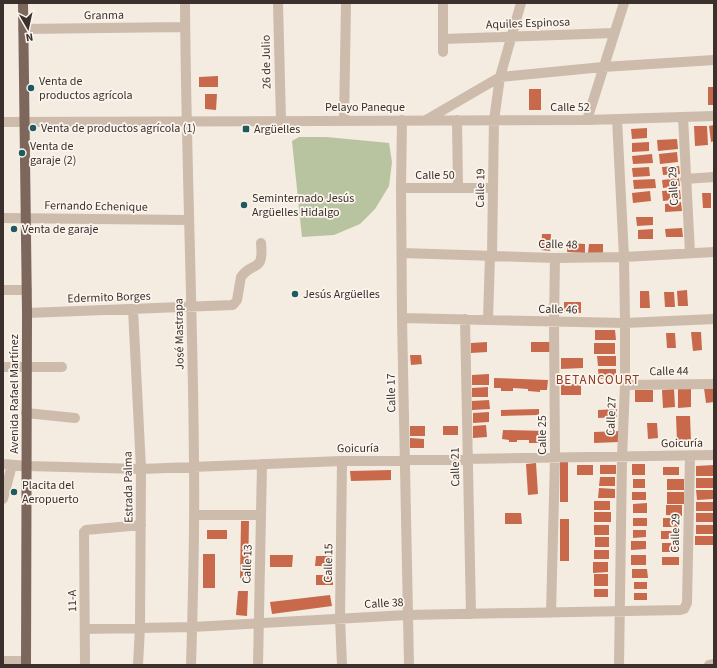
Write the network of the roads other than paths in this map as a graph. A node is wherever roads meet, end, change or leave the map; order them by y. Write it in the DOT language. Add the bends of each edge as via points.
graph roads {
  1 [pos="23,3"];
  2 [pos="185,3"];
  3 [pos="278,3"];
  4 [pos="346,3"];
  5 [pos="443,3"];
  6 [pos="521,3"];
  7 [pos="624,3"];
  8 [pos="185,27"];
  9 [pos="23,29"];
  10 [pos="614,33"];
  11 [pos="512,37"];
  12 [pos="443,40"];
  13 [pos="443,52"];
  14 [pos="714,60"];
  15 [pos="603,67"];
  16 [pos="500,77"];
  17 [pos="714,116"];
  18 [pos="683,118"];
  19 [pos="617,119"];
  20 [pos="402,120"];
  21 [pos="426,120"];
  22 [pos="456,120"];
  23 [pos="494,120"];
  24 [pos="587,120"];
  25 [pos="188,121"];
  26 [pos="281,121"];
  27 [pos="344,121"];
  28 [pos="3,122"];
  29 [pos="24,122"];
  30 [pos="714,177"];
  31 [pos="685,178"];
  32 [pos="401,188"];
  33 [pos="458,188"];
  34 [pos="493,188"];
  35 [pos="3,218"];
  36 [pos="26,218"];
  37 [pos="188,220"];
  38 [pos="261,243"];
  39 [pos="714,252"];
  40 [pos="402,253"];
  41 [pos="690,253"];
  42 [pos="491,255"];
  43 [pos="624,257"];
  44 [pos="555,258"];
  45 [pos="3,290"];
  46 [pos="27,290"];
  47 [pos="192,306"];
  48 [pos="133,309"];
  49 [pos="27,313"];
  50 [pos="402,318"];
  51 [pos="465,319"];
  52 [pos="714,319"];
  53 [pos="488,320"];
  54 [pos="554,322"];
  55 [pos="625,323"];
  56 [pos="26,367"];
  57 [pos="62,367"];
  58 [pos="3,368"];
  59 [pos="714,384"];
  60 [pos="625,385"];
  61 [pos="26,413"];
  62 [pos="75,418"];
  63 [pos="690,456"];
  64 [pos="714,456"];
  65 [pos="622,457"];
  66 [pos="555,458"];
  67 [pos="468,459"];
  68 [pos="405,460"];
  69 [pos="342,461"];
  70 [pos="8,464"];
  71 [pos="262,464"];
  72 [pos="26,466"];
  73 [pos="194,467"];
  74 [pos="141,469"];
  75 [pos="3,498"];
  76 [pos="194,515"];
  77 [pos="261,515"];
  78 [pos="141,525"];
  79 [pos="684,609"];
  80 [pos="619,611"];
  81 [pos="551,613"];
  82 [pos="471,614"];
  83 [pos="407,615"];
  84 [pos="340,618"];
  85 [pos="258,624"];
  86 [pos="140,627"];
  87 [pos="192,627"];
  88 [pos="85,629"];
  89 [pos="3,661"];
  90 [pos="26,663"];
  91 [pos="714,664"];
  92 [pos="85,665"];
  93 [pos="138,665"];
  94 [pos="191,665"];
  95 [pos="258,665"];
  96 [pos="342,665"];
  97 [pos="409,665"];
  98 [pos="619,665"];
  99 [pos="709,665"];
  1 -- 9 [label="main road, Avenida Rafael Martínez"];
  2 -- 8 [label="street, José Mastrapa"];
  3 -- 26 [label="street, 26 de Julio"];
  4 -- 27 [label="street"];
  5 -- 12 [label="street"];
  6 -- 11 [label="street, Calle 19"];
  7 -- 10 [label="street"];
  8 -- 9 [label="street, Granma"];
  8 -- 25 [label="street, José Mastrapa"];
  9 -- 29 [label="main road, Avenida Rafael Martínez"];
  10 -- 11 [label="street, Aquiles Espinosa"];
  10 -- 15 [label="street"];
  11 -- 12 [label="street, Aquiles Espinosa"];
  11 -- 16 [label="street, Calle 19"];
  12 -- 13 [label="street"];
  14 -- 15 [label="street"];
  15 -- 16 [label="street"];
  15 -- 24 [label="street"];
  16 -- 21 [label="street"];
  16 -- 23 [label="street, Calle 19"];
  17 -- 18 [label="street, Calle 52"];
  18 -- 19 [label="street, Calle 52"];
  18 -- 31 [label="street, Calle 29"];
  19 -- 24 [label="street, Calle 52"];
  19 -- 43 [label="street, Calle 27"];
  20 -- 21 [label="street, Pelayo Paneque"];
  20 -- 27 [label="street, Pelayo Paneque"];
  20 -- 32 [label="street, Calle 17"];
  21 -- 22 [label="street, Calle 52"];
  22 -- 23 [label="street, Calle 52"];
  22 -- 33 [label="street"];
  23 -- 24 [label="street, Calle 52"];
  23 -- 34 [label="street, Calle 19"];
  25 -- 26 [label="street, Pelayo Paneque"];
  25 -- 29 [label="street, Pelayo Paneque"];
  25 -- 37 [label="street, José Mastrapa"];
  26 -- 27 [label="street, Pelayo Paneque"];
  28 -- 29 [label="street, Pelayo Paneque"];
  29 -- 36 [label="main road, Avenida Rafael Martínez"];
  30 -- 31 [label="street"];
  31 -- 41 [label="street, Calle 29"];
  32 -- 33 [label="street, Calle 50"];
  32 -- 40 [label="street, Calle 17"];
  33 -- 34 [label="street, Calle 50"];
  34 -- 42 [label="street, Calle 19"];
  35 -- 36 [label="street, Fernando Echenique"];
  36 -- 37 [label="street, Fernando Echenique"];
  36 -- 46 [label="main road, Avenida Rafael Martínez"];
  37 -- 47 [label="street, José Mastrapa"];
  38 -- 47 [label="street, Edermito Borges" via="261,260 241,277 237,300 233,305"];
  39 -- 41 [label="street, Calle 48"];
  40 -- 42 [label="street, Calle 48"];
  40 -- 50 [label="street, Calle 17"];
  41 -- 43 [label="street, Calle 48"];
  42 -- 44 [label="street, Calle 48"];
  42 -- 53 [label="street, Calle 19"];
  43 -- 44 [label="street, Calle 48"];
  43 -- 55 [label="street, Calle 27"];
  44 -- 54 [label="street, Calle 25"];
  45 -- 46 [label="street"];
  46 -- 49 [label="main road, Avenida Rafael Martínez"];
  47 -- 48 [label="street, Edermito Borges"];
  47 -- 73 [label="street, José Mastrapa"];
  48 -- 49 [label="street, Edermito Borges"];
  48 -- 74 [label="street, Estrada Palma"];
  49 -- 56 [label="main road, Avenida Rafael Martínez"];
  50 -- 51 [label="street, Calle 46"];
  50 -- 68 [label="street, Calle 17"];
  51 -- 53 [label="street, Calle 46"];
  51 -- 67 [label="street, Calle 21"];
  52 -- 55 [label="street, Calle 46"];
  53 -- 54 [label="street, Calle 46"];
  54 -- 55 [label="street, Calle 46"];
  54 -- 66 [label="street, Calle 25"];
  55 -- 60 [label="street, Calle 27"];
  56 -- 57 [label="street"];
  56 -- 58 [label="street"];
  56 -- 61 [label="main road, Avenida Rafael Martínez"];
  59 -- 60 [label="street, Calle 44"];
  60 -- 65 [label="street, Calle 27"];
  61 -- 62 [label="street"];
  61 -- 72 [label="main road, Avenida Rafael Martínez"];
  63 -- 64 [label="street, Goicuría"];
  63 -- 65 [label="street, Goicuría"];
  63 -- 79 [label="street, Calle 29" via="687,603"];
  65 -- 66 [label="street, Goicuría"];
  65 -- 80 [label="street, Calle 27"];
  66 -- 67 [label="street, Goicuría"];
  66 -- 81 [label="street, Calle 25"];
  67 -- 68 [label="street, Goicuría"];
  67 -- 82 [label="street, Calle 21"];
  68 -- 69 [label="street, Goicuría"];
  68 -- 83 [label="street, Calle 17"];
  69 -- 71 [label="street, Goicuría"];
  69 -- 84 [label="street, Calle 15"];
  70 -- 72 [label="street, Goicuría"];
  70 -- 75 [label="street"];
  71 -- 73 [label="street, Goicuría"];
  71 -- 77 [label="street, Calle 13"];
  72 -- 74 [label="street, Goicuría"];
  72 -- 90 [label="main road, Avenida Rafael Martínez"];
  73 -- 74 [label="street, Goicuría"];
  73 -- 76 [label="street, José Mastrapa"];
  74 -- 78 [label="street, Estrada Palma"];
  76 -- 77 [label="street"];
  76 -- 87 [label="street, José Mastrapa"];
  77 -- 85 [label="street, Calle 13"];
  78 -- 86 [label="street, Estrada Palma"];
  78 -- 88 [label="street, 11-A" via="86,530 83,536"];
  79 -- 80 [label="street, Calle 38"];
  80 -- 81 [label="street, Calle 38"];
  80 -- 98 [label="street, Calle 27"];
  81 -- 82 [label="street, Calle 38"];
  82 -- 83 [label="street, Calle 38"];
  83 -- 84 [label="street, Calle 38"];
  83 -- 97 [label="street, Calle 17"];
  84 -- 85 [label="street, Calle 38"];
  84 -- 96 [label="street, Calle 15"];
  85 -- 87 [label="street, Calle 38"];
  85 -- 95 [label="street, Calle 13"];
  86 -- 87 [label="street, Calle 38"];
  86 -- 88 [label="street, Calle 38"];
  86 -- 93 [label="street, Estrada Palma"];
  87 -- 94 [label="street, José Mastrapa"];
  88 -- 92 [label="street, 11-A"];
  89 -- 90 [label="street"];
  91 -- 99 [label="street"];
}
